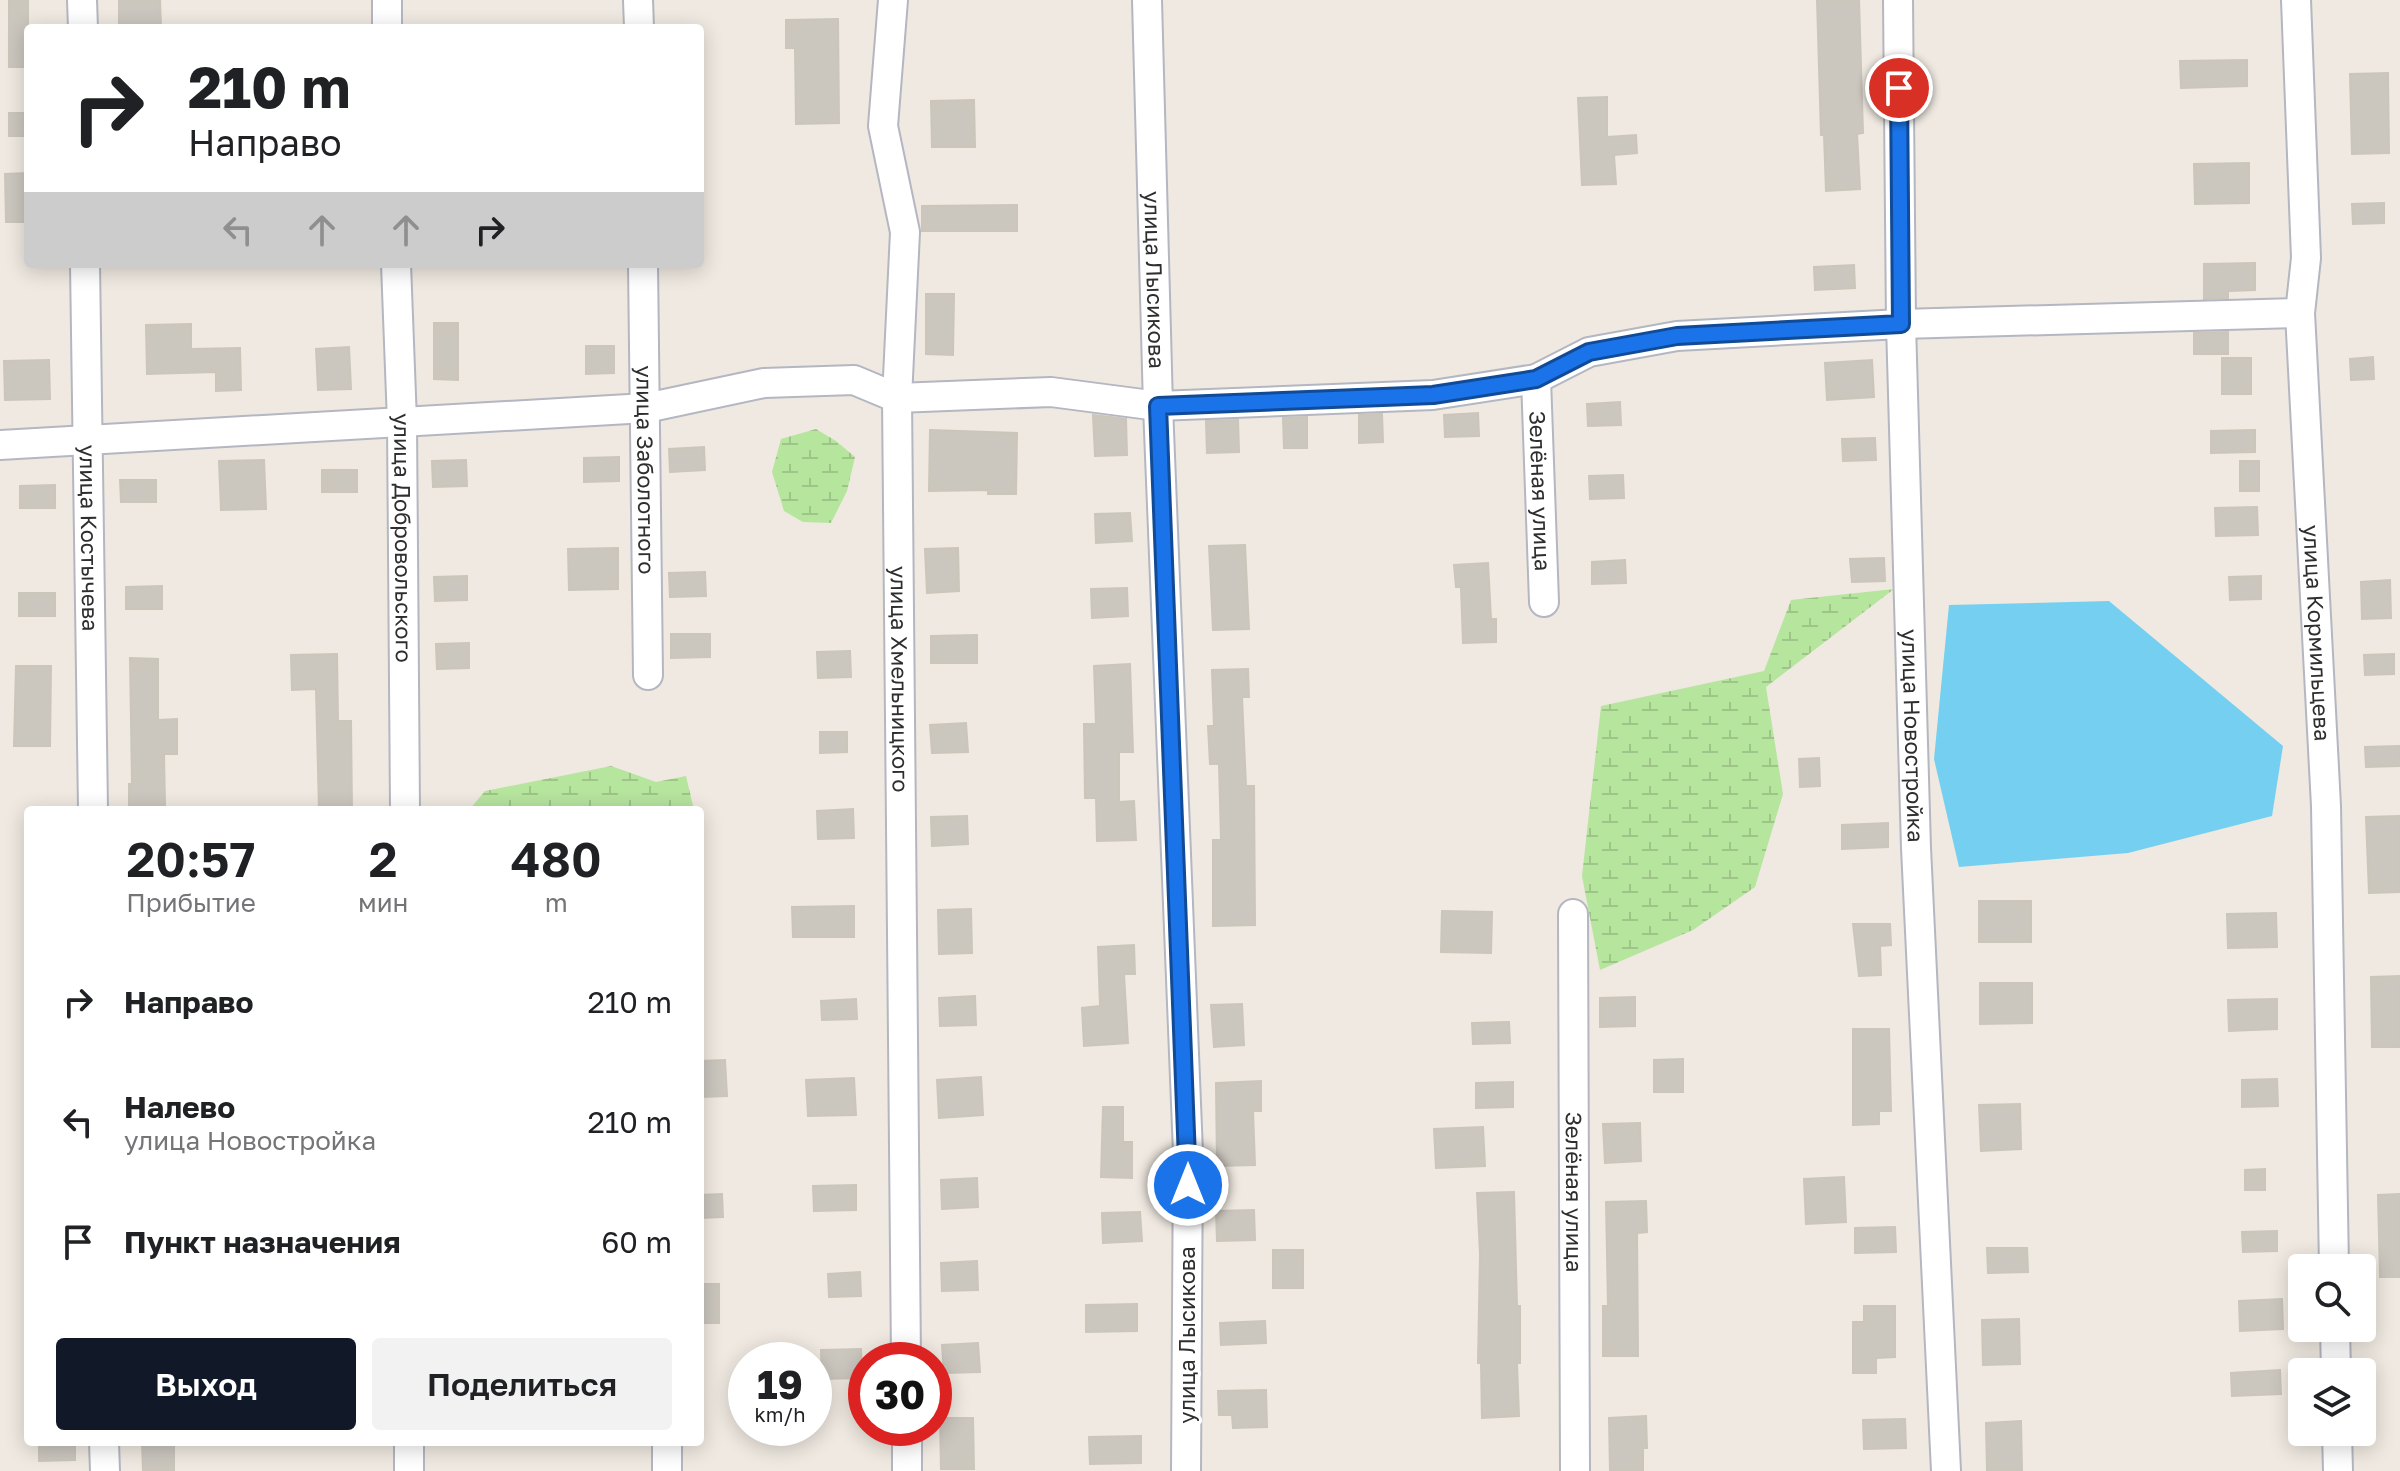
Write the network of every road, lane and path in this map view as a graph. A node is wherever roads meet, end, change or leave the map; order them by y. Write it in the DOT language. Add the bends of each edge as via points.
graph roads {
  1 [pos="82,0"];
  2 [pos="387,0"];
  3 [pos="638,0"];
  4 [pos="893,0"];
  5 [pos="1147,0"];
  6 [pos="1898,0"];
  7 [pos="2296,0"];
  8 [pos="83,24"];
  9 [pos="387,24"];
  10 [pos="639,24"];
  11 [pos="85,268"];
  12 [pos="396,268"];
  13 [pos="643,268"];
  14 [pos="2300,313"];
  15 [pos="1901,324"];
  16 [pos="1536,379"];
  17 [pos="897,398"];
  18 [pos="1158,406"];
  19 [pos="646,408"];
  20 [pos="402,422"];
  21 [pos="86,441"];
  22 [pos="0,445"];
  23 [pos="1544,602"];
  24 [pos="648,675"];
  25 [pos="93,806"];
  26 [pos="405,806"];
  27 [pos="1573,914"];
  28 [pos="2334,1254"];
  29 [pos="906,1342"];
  30 [pos="104,1446"];
  31 [pos="409,1446"];
  32 [pos="667,1446"];
  33 [pos="907,1446"];
  34 [pos="2337,1446"];
  35 [pos="105,1471"];
  36 [pos="409,1471"];
  37 [pos="667,1471"];
  38 [pos="907,1471"];
  39 [pos="1186,1471"];
  40 [pos="1575,1471"];
  41 [pos="1946,1471"];
  42 [pos="2338,1471"];
  1 -- 8 [label="street"];
  2 -- 9 [label="street"];
  3 -- 10 [label="street"];
  4 -- 17 [label="street, улица Хмельницкого" via="883,126 905,232"];
  5 -- 18 [label="street, улица Лысикова"];
  6 -- 15 [label="street, улица Новостройка"];
  7 -- 14 [label="street, улица Кормильцева" via="2306,258"];
  11 -- 21 [label="street, улица Костычева"];
  12 -- 20 [label="street, улица Добровольского"];
  13 -- 19 [label="street, улица Заболотного"];
  14 -- 15 [label="street"];
  14 -- 28 [label="street, улица Кормильцева" via="2326,806"];
  15 -- 16 [label="street" via="1677,336 1589,352"];
  15 -- 41 [label="street, улица Новостройка" via="1916,848"];
  16 -- 18 [label="street" via="1433,395"];
  16 -- 23 [label="street, Зелёная улица"];
  17 -- 18 [label="street" via="1051,392"];
  17 -- 19 [label="street" via="854,380 764,383"];
  17 -- 29 [label="street, улица Хмельницкого"];
  18 -- 39 [label="street, улица Лысикова" via="1188,1153"];
  19 -- 20 [label="street"];
  19 -- 24 [label="street, улица Заболотного"];
  20 -- 21 [label="street"];
  20 -- 26 [label="street, улица Добровольского"];
  21 -- 22 [label="street"];
  21 -- 25 [label="street, улица Костычева"];
  27 -- 40 [label="street, Зелёная улица"];
  30 -- 35 [label="street"];
  31 -- 36 [label="street"];
  32 -- 37 [label="street"];
  33 -- 38 [label="street"];
  34 -- 42 [label="street"];
}
